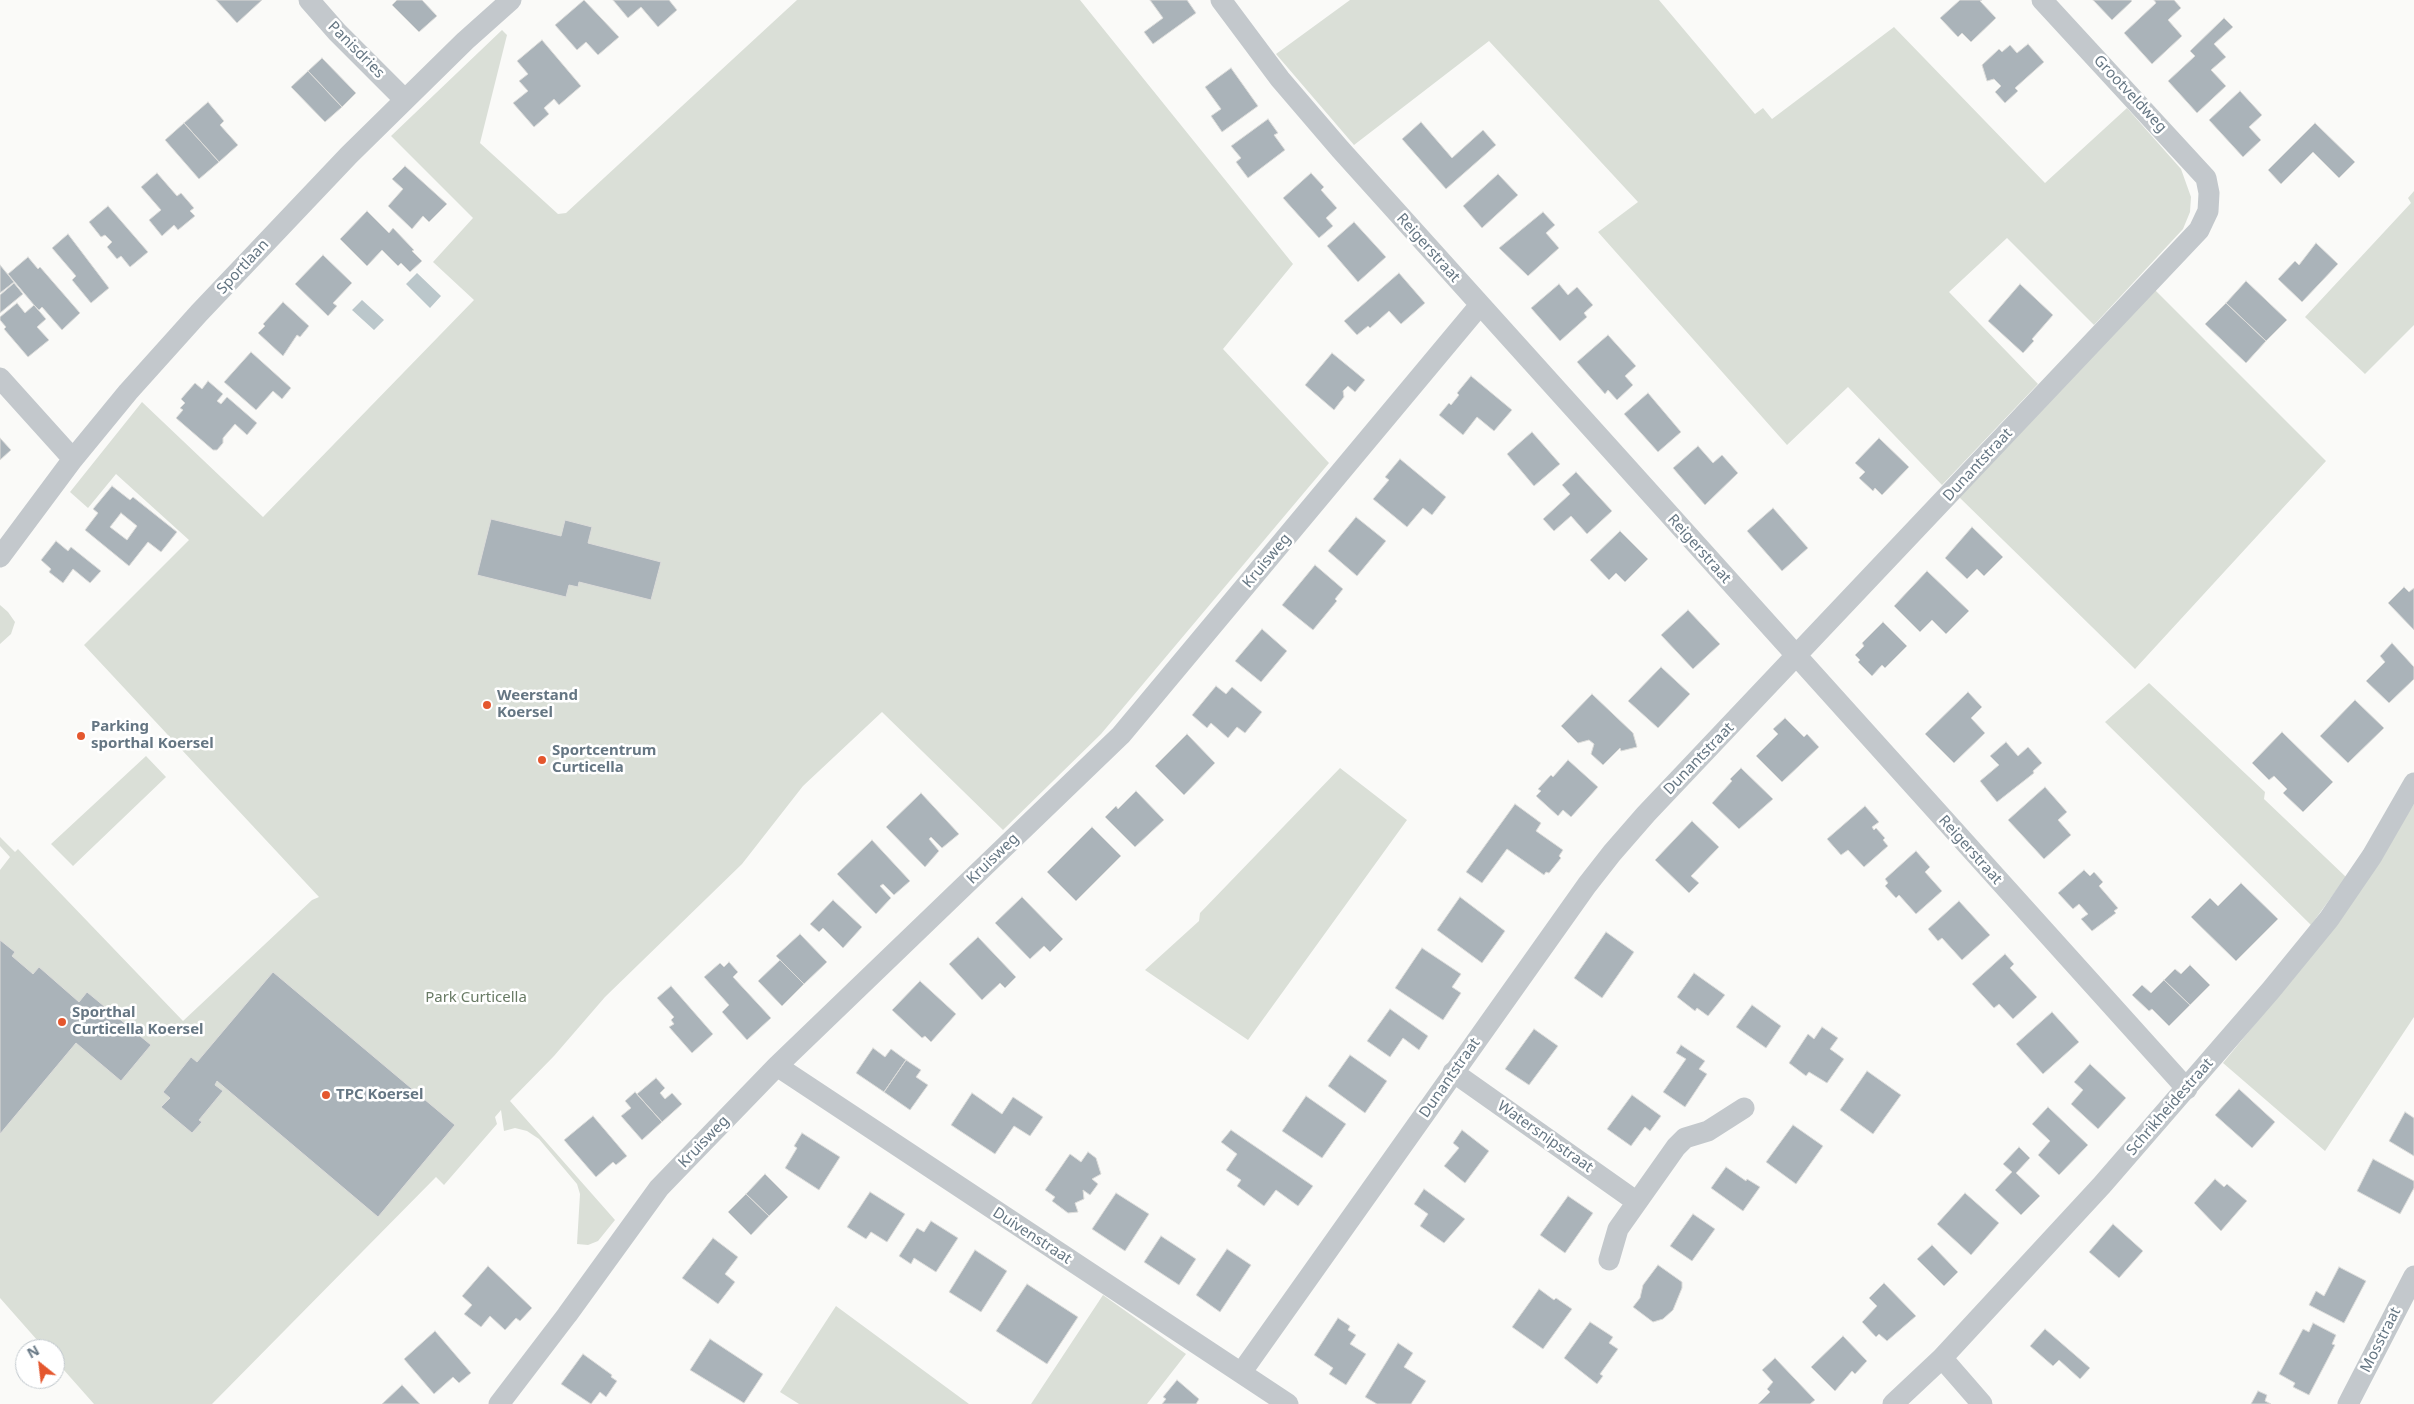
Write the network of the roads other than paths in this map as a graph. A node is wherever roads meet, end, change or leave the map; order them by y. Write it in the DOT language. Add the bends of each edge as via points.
graph roads {
  1 [pos="309,0"];
  2 [pos="511,0"];
  3 [pos="1222,0"];
  4 [pos="2042,0"];
  5 [pos="404,99"];
  6 [pos="2209,193"];
  7 [pos="1480,305"];
  8 [pos="0,378"];
  9 [pos="73,459"];
  10 [pos="0,557"];
  11 [pos="1796,657"];
  12 [pos="2414,783"];
  13 [pos="777,1066"];
  14 [pos="1453,1072"];
  15 [pos="2187,1089"];
  16 [pos="1744,1108"];
  17 [pos="1637,1202"];
  18 [pos="1609,1260"];
  19 [pos="2414,1276"];
  20 [pos="1942,1358"];
  21 [pos="1241,1373"];
  22 [pos="498,1404"];
  23 [pos="1288,1404"];
  24 [pos="1893,1404"];
  25 [pos="1982,1404"];
  26 [pos="2348,1404"];
  1 -- 5 [label="street, Panisdries" via="336,32"];
  2 -- 5 [label="street, Sportlaan"];
  3 -- 7 [label="street, Reigerstraat" via="1280,80"];
  4 -- 6 [label="street, Grootveldweg" via="2198,168 2206,178"];
  5 -- 9 [label="street, Sportlaan" via="200,313"];
  6 -- 11 [label="street, Dunantstraat" via="2208,212 2199,230"];
  7 -- 11 [label="street, Reigerstraat"];
  7 -- 13 [label="street, Kruisweg" via="1121,735"];
  8 -- 9 [label="street"];
  9 -- 10 [label="street, Sportlaan"];
  11 -- 14 [label="street, Dunantstraat" via="1612,853"];
  11 -- 15 [label="street, Reigerstraat"];
  12 -- 15 [label="street, Schrikheidestraat" via="2372,856 2329,919"];
  13 -- 21 [label="street, Duivenstraat"];
  13 -- 22 [label="street, Kruisweg" via="659,1188 568,1315"];
  14 -- 17 [label="street, Watersnipstraat"];
  14 -- 21 [label="street, Dunantstraat"];
  15 -- 20 [label="street, Schrikheidestraat"];
  16 -- 17 [label="street" via="1708,1131 1685,1138"];
  17 -- 18 [label="street" via="1618,1229"];
  19 -- 26 [label="street, Mosstraat"];
  20 -- 24 [label="street, Schrikheidestraat"];
  20 -- 25 [label="street"];
  21 -- 23 [label="street, Duivenstraat"];
}
